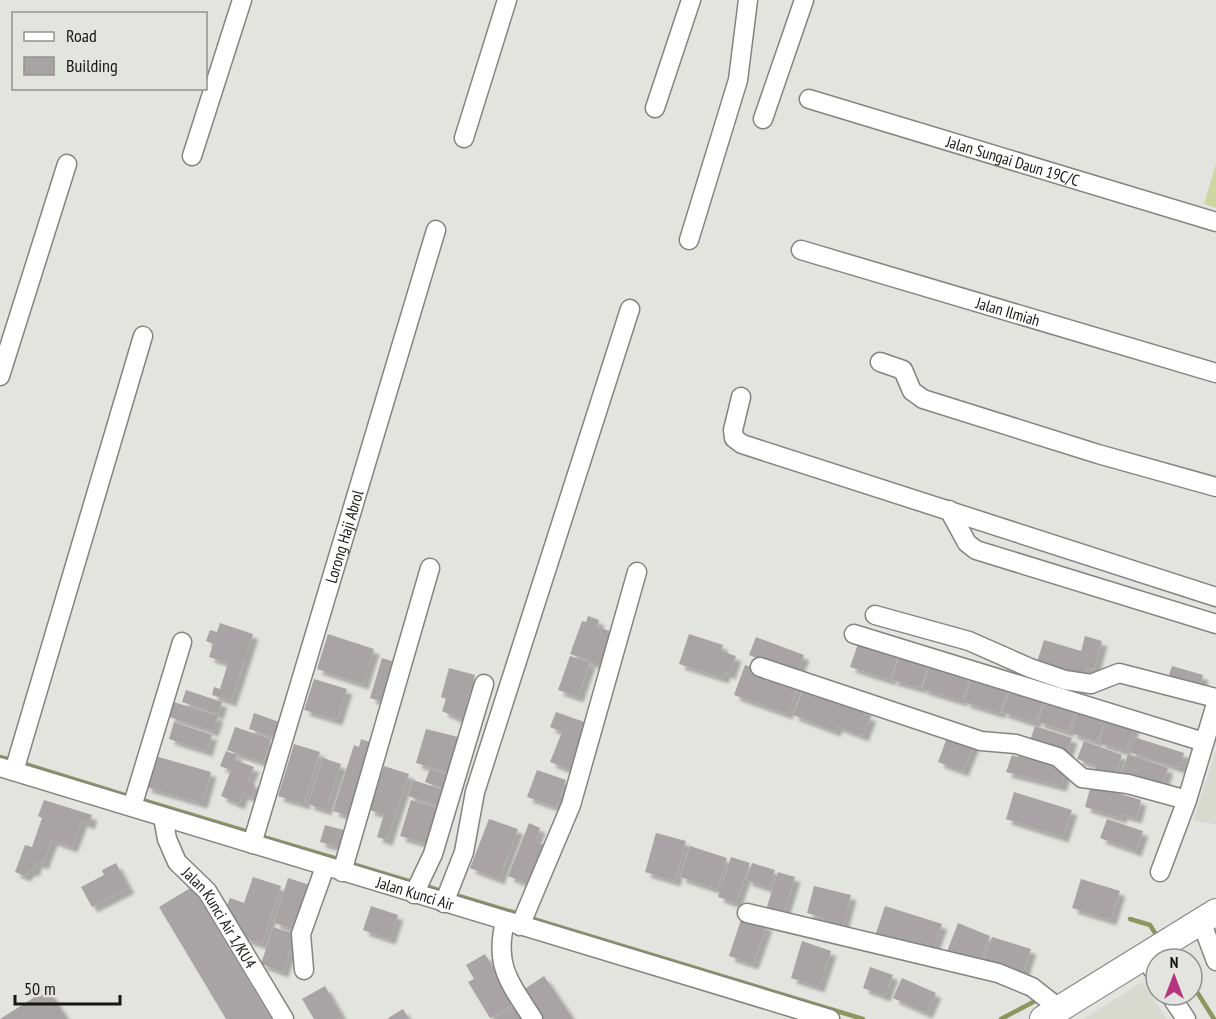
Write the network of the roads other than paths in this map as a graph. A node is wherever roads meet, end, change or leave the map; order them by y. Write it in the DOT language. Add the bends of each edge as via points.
graph roads {
  1 [pos="242,0"];
  2 [pos="507,0"];
  3 [pos="691,0"];
  4 [pos="748,0"];
  5 [pos="804,0"];
  6 [pos="809,99"];
  7 [pos="655,108"];
  8 [pos="763,119"];
  9 [pos="464,138"];
  10 [pos="192,156"];
  11 [pos="67,164"];
  12 [pos="1216,222"];
  13 [pos="436,230"];
  14 [pos="689,240"];
  15 [pos="801,250"];
  16 [pos="630,309"];
  17 [pos="143,336"];
  18 [pos="880,362"];
  19 [pos="1216,373"];
  20 [pos="0,376"];
  21 [pos="741,397"];
  22 [pos="1216,487"];
  23 [pos="949,510"];
  24 [pos="430,568"];
  25 [pos="637,572"];
  26 [pos="1216,597"];
  27 [pos="875,615"];
  28 [pos="1216,624"];
  29 [pos="854,634"];
  30 [pos="182,642"];
  31 [pos="760,667"];
  32 [pos="484,684"];
  33 [pos="1216,698"];
  34 [pos="1216,704"];
  35 [pos="1204,742"];
  36 [pos="12,765"];
  37 [pos="1187,800"];
  38 [pos="134,801"];
  39 [pos="163,817"];
  40 [pos="254,838"];
  41 [pos="340,865"];
  42 [pos="1160,872"];
  43 [pos="417,887"];
  44 [pos="447,896"];
  45 [pos="747,913"];
  46 [pos="1209,916"];
  47 [pos="519,920"];
  48 [pos="1172,947"];
  49 [pos="1216,961"];
  50 [pos="1144,968"];
  51 [pos="304,970"];
  52 [pos="1051,1014"];
  53 [pos="284,1019"];
  54 [pos="533,1019"];
  55 [pos="830,1019"];
  1 -- 10 [label="street"];
  2 -- 9 [label="street"];
  3 -- 7 [label="street"];
  4 -- 14 [label="street" via="738,80"];
  5 -- 8 [label="street"];
  6 -- 12 [label="street, Jalan Sungai Daun 19C/C"];
  11 -- 20 [label="street"];
  13 -- 40 [label="street, Lorong Haji Abrol"];
  15 -- 19 [label="street, Jalan Ilmiah"];
  16 -- 44 [label="street" via="476,792 464,852"];
  17 -- 36 [label="street"];
  18 -- 22 [label="street" via="903,370 912,391 923,399"];
  21 -- 23 [label="street" via="733,430 734,438 742,444"];
  23 -- 26 [label="street"];
  23 -- 28 [label="street" via="967,543 976,550"];
  24 -- 41 [label="street"];
  25 -- 47 [label="street" via="571,805"];
  27 -- 33 [label="street" via="969,641 1065,680 1091,684 1119,673"];
  29 -- 35 [label="street"];
  30 -- 38 [label="street"];
  31 -- 37 [label="street" via="981,741 1016,744 1058,757 1082,778 1128,784"];
  32 -- 43 [label="street" via="434,854"];
  34 -- 35 [label="street"];
  35 -- 37 [label="street"];
  36 -- 38 [label="street, Jalan Kunci Air"];
  37 -- 42 [label="street"];
  38 -- 39 [label="street, Jalan Kunci Air"];
  39 -- 40 [label="street, Jalan Kunci Air"];
  39 -- 53 [label="street, Jalan Kunci Air 1/KU4" via="177,862 207,891"];
  40 -- 41 [label="street, Jalan Kunci Air"];
  41 -- 43 [label="street, Jalan Kunci Air"];
  41 -- 51 [label="street" via="302,932"];
  43 -- 44 [label="street, Jalan Kunci Air"];
  44 -- 47 [label="street, Jalan Kunci Air"];
  45 -- 52 [label="street" via="998,973 1032,987"];
  46 -- 48 [label="highway"];
  46 -- 49 [label="street"];
  47 -- 54 [label="street" via="501,941 501,959"];
  47 -- 55 [label="street, Jalan Kunci Air"];
  50 -- 52 [label="highway"];
}
